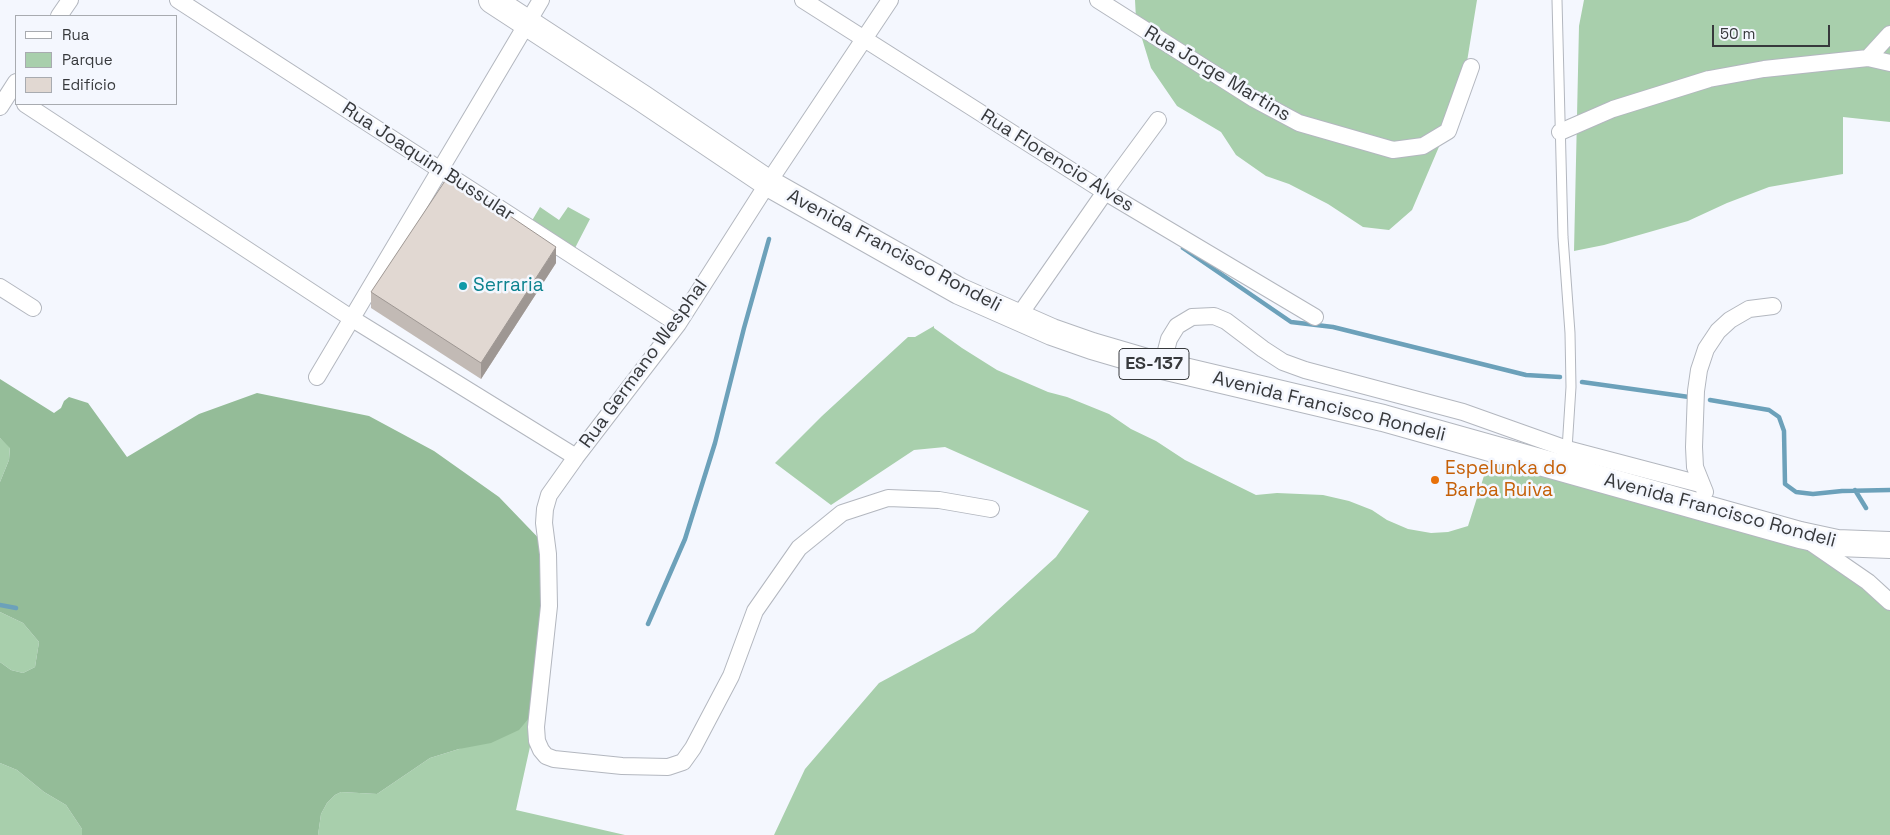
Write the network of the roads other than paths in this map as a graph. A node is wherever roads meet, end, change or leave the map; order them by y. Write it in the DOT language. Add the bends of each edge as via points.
graph roads {
  1 [pos="70,0"];
  2 [pos="178,0"];
  3 [pos="492,0"];
  4 [pos="541,0"];
  5 [pos="803,0"];
  6 [pos="890,0"];
  7 [pos="1098,0"];
  8 [pos="1556,0"];
  9 [pos="60,15"];
  10 [pos="526,22"];
  11 [pos="1890,34"];
  12 [pos="863,39"];
  13 [pos="1868,58"];
  14 [pos="1890,63"];
  15 [pos="1471,67"];
  16 [pos="10,90"];
  17 [pos="27,105"];
  18 [pos="0,107"];
  19 [pos="1158,120"];
  20 [pos="1560,132"];
  21 [pos="439,169"];
  22 [pos="768,183"];
  23 [pos="1105,192"];
  24 [pos="0,287"];
  25 [pos="1773,306"];
  26 [pos="33,308"];
  27 [pos="1018,317"];
  28 [pos="1315,317"];
  29 [pos="350,318"];
  30 [pos="678,324"];
  31 [pos="1162,366"];
  32 [pos="317,377"];
  33 [pos="1567,449"];
  34 [pos="576,457"];
  35 [pos="1700,484"];
  36 [pos="991,510"];
  37 [pos="1717,513"];
  38 [pos="1800,535"];
  39 [pos="1890,545"];
  40 [pos="1890,602"];
  1 -- 9 [label="street"];
  2 -- 21 [label="street, Rua Joaquim Bussular"];
  3 -- 10 [label="main road, Avenida Francisco Rondeli / ES-137"];
  4 -- 10 [label="street"];
  5 -- 12 [label="street, Rua Florencio Alves"];
  6 -- 12 [label="street, Rua Germano Wesphal"];
  7 -- 15 [label="street, Rua Jorge Martins" via="1254,99 1299,123 1393,150 1422,146 1448,132"];
  8 -- 20 [label="lane"];
  10 -- 21 [label="street"];
  10 -- 22 [label="main road, Avenida Francisco Rondeli / ES-137"];
  11 -- 13 [label="street"];
  12 -- 22 [label="street, Rua Germano Wesphal"];
  12 -- 23 [label="street, Rua Florencio Alves"];
  13 -- 14 [label="street"];
  13 -- 20 [label="street" via="1709,79 1613,109"];
  16 -- 18 [label="street"];
  17 -- 29 [label="street"];
  19 -- 23 [label="street"];
  20 -- 33 [label="lane" via="1570,333"];
  21 -- 29 [label="street"];
  21 -- 30 [label="street, Rua Joaquim Bussular"];
  22 -- 27 [label="main road, Avenida Francisco Rondeli / ES-137" via="959,291"];
  22 -- 30 [label="street, Rua Germano Wesphal"];
  23 -- 27 [label="street"];
  23 -- 28 [label="street, Rua Florencio Alves"];
  24 -- 26 [label="street"];
  25 -- 35 [label="street" via="1749,309 1730,320 1718,330 1706,349 1696,391 1694,467"];
  27 -- 31 [label="main road, Avenida Francisco Rondeli / ES-137" via="1092,346"];
  29 -- 32 [label="street"];
  29 -- 34 [label="street"];
  30 -- 34 [label="street, Rua Germano Wesphal"];
  31 -- 33 [label="street" via="1169,339 1177,326 1192,317 1214,316 1283,362 1463,412"];
  31 -- 37 [label="main road, Avenida Francisco Rondeli / ES-137" via="1383,418"];
  33 -- 35 [label="street"];
  34 -- 36 [label="street, Rua Germano Wesphal" via="549,495 545,509 549,606 536,727 541,750 554,759 668,768 683,762 731,676 755,611 799,548 842,513 888,498 939,500"];
  35 -- 37 [label="street"];
  37 -- 38 [label="main road, Avenida Francisco Rondeli / ES-137"];
  38 -- 39 [label="main road, Avenida Francisco Rondeli / ES-137" via="1837,543"];
  38 -- 40 [label="street" via="1868,582"];
}
